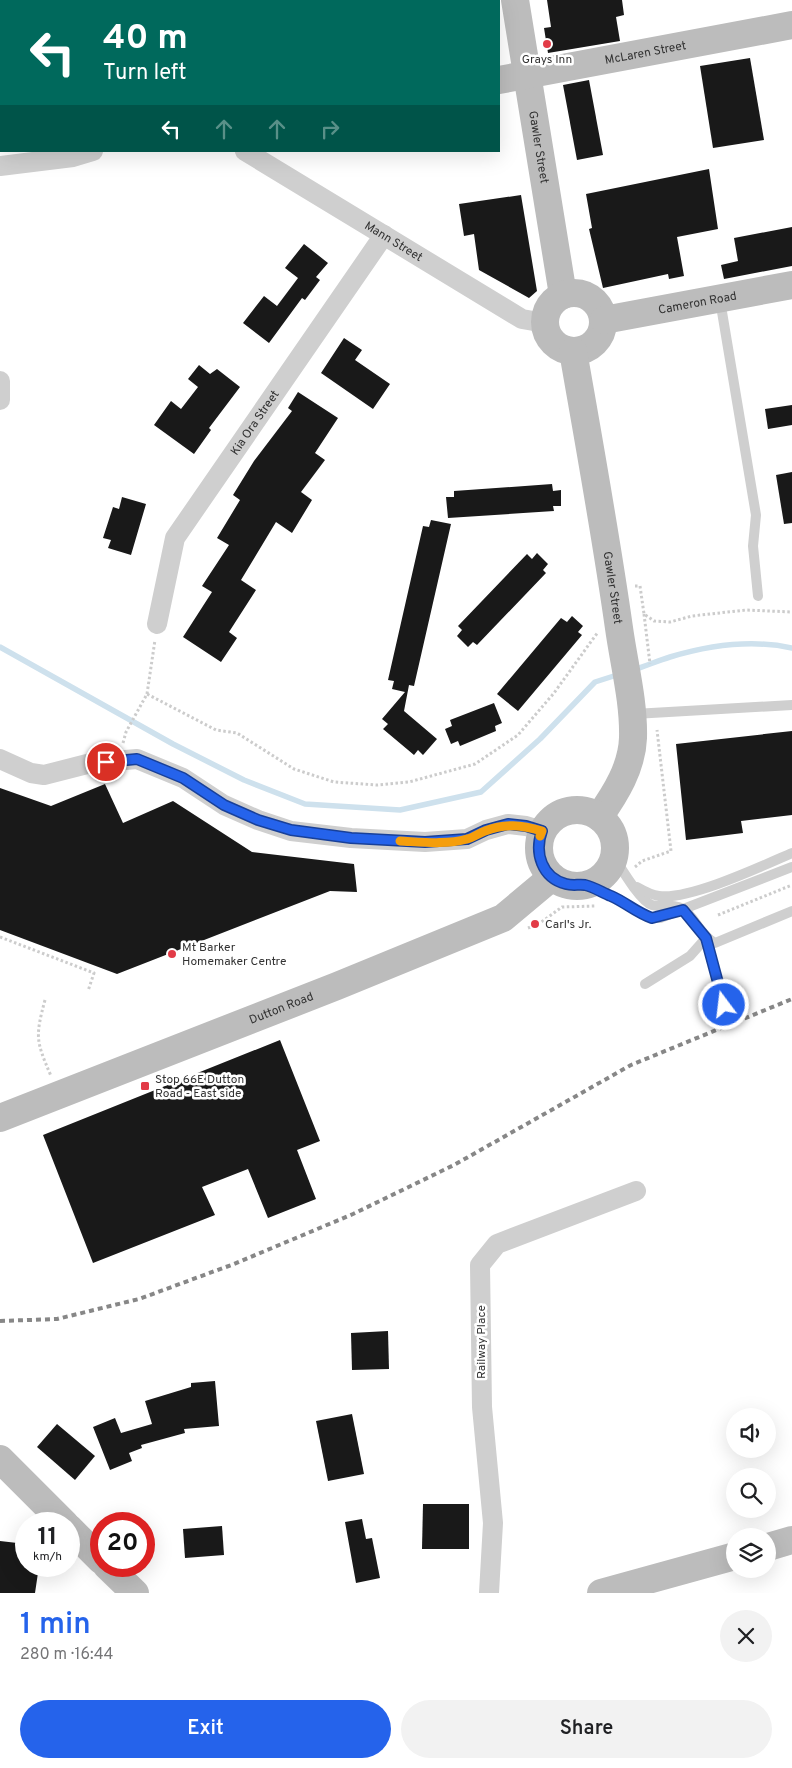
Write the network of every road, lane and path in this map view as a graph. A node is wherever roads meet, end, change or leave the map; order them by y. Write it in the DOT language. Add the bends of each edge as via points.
graph roads {
  1 [pos="515,0"];
  2 [pos="792,24"];
  3 [pos="526,74"];
  4 [pos="500,80"];
  5 [pos="90,152"];
  6 [pos="247,152"];
  7 [pos="0,166"];
  8 [pos="384,235"];
  9 [pos="792,285"];
  10 [pos="563,295"];
  11 [pos="720,299"];
  12 [pos="604,320"];
  13 [pos="545,323"];
  14 [pos="573,351"];
  15 [pos="0,381"];
  16 [pos="0,400"];
  17 [pos="614,587"];
  18 [pos="758,596"];
  19 [pos="792,612"];
  20 [pos="644,614"];
  21 [pos="157,624"];
  22 [pos="599,625"];
  23 [pos="635,651"];
  24 [pos="147,694"];
  25 [pos="630,703"];
  26 [pos="792,705"];
  27 [pos="126,732"];
  28 [pos="0,759"];
  29 [pos="599,817"];
  30 [pos="542,831"];
  31 [pos="792,853"];
  32 [pos="614,857"];
  33 [pos="792,867"];
  34 [pos="552,877"];
  35 [pos="584,885"];
  36 [pos="634,885"];
  37 [pos="792,885"];
  38 [pos="683,910"];
  39 [pos="792,911"];
  40 [pos="718,915"];
  41 [pos="0,937"];
  42 [pos="706,938"];
  43 [pos="645,984"];
  44 [pos="88,991"];
  45 [pos="46,1000"];
  46 [pos="724,1005"];
  47 [pos="52,1078"];
  48 [pos="0,1118"];
  49 [pos="620,1197"];
  50 [pos="0,1459"];
  51 [pos="53,1512"];
  52 [pos="80,1539"];
  53 [pos="792,1540"];
  54 [pos="776,1545"];
  55 [pos="90,1549"];
  56 [pos="726,1558"];
  57 [pos="118,1577"];
  58 [pos="135,1593"];
  59 [pos="489,1593"];
  60 [pos="600,1593"];
  1 -- 3 [label="street, Gawler Street"];
  2 -- 3 [label="street, McLaren Street"];
  3 -- 4 [label="street, McLaren Street"];
  3 -- 10 [label="street, Gawler Street"];
  5 -- 7 [label="street" via="74,158"];
  6 -- 8 [label="street, Mann Street"];
  8 -- 13 [label="street, Mann Street" via="522,319"];
  8 -- 21 [label="street, Kia Ora Street" via="175,538"];
  9 -- 11 [label="street, Cameron Road"];
  10 -- 12 [label="street" via="577,292 587,295 595,301"];
  10 -- 13 [label="street" via="548,308"];
  11 -- 12 [label="street, Cameron Road"];
  11 -- 18 [label="lane" via="756,515 753,546"];
  12 -- 14 [label="street" via="603,330 594,343 583,350"];
  13 -- 14 [label="street" via="549,338 555,344"];
  14 -- 17 [label="street, Gawler Street"];
  15 -- 16 [label="street"];
  17 -- 20 [label="path" via="640,586"];
  17 -- 23 [label="street, Gawler Street"];
  19 -- 20 [label="path" via="746,610 670,622 654,621"];
  20 -- 23 [label="path"];
  21 -- 24 [label="path"];
  22 -- 24 [label="path" via="598,632 554,693 518,735 475,764 409,782 377,785 334,782 294,769 237,733 216,730"];
  23 -- 25 [label="street, Gawler Street"];
  24 -- 27 [label="path"];
  25 -- 26 [label="lane"];
  25 -- 29 [label="street, Gawler Street" via="633,738 628,764"];
  28 -- 30 [label="street" via="31,773 44,775 91,763 137,759 183,778 224,805 258,820 291,830 351,838 425,842 467,839 508,824"];
  29 -- 30 [label="street" via="584,810 567,810 548,822"];
  29 -- 32 [label="street" via="614,839"];
  30 -- 34 [label="street" via="538,845 540,860"];
  31 -- 36 [label="lane" via="723,882 683,894 660,896"];
  32 -- 35 [label="street" via="605,873"];
  32 -- 36 [label="lane"];
  33 -- 38 [label="lane"];
  34 -- 35 [label="street" via="567,885"];
  34 -- 48 [label="street, Dutton Road" via="503,918"];
  35 -- 38 [label="lane" via="652,918"];
  36 -- 38 [label="lane" via="645,901"];
  37 -- 40 [label="path"];
  38 -- 42 [label="lane"];
  39 -- 42 [label="lane" via="715,943"];
  41 -- 44 [label="path" via="94,973"];
  42 -- 43 [label="lane" via="690,956"];
  42 -- 46 [label="lane"];
  45 -- 47 [label="path" via="38,1026 38,1046"];
  49 -- 59 [label="street, Railway Place" via="497,1244 480,1265 482,1406 493,1523"];
  50 -- 51 [label="street"];
  52 -- 55 [label="street"];
  53 -- 54 [label="street"];
  56 -- 60 [label="street"];
  57 -- 58 [label="street"];
}
